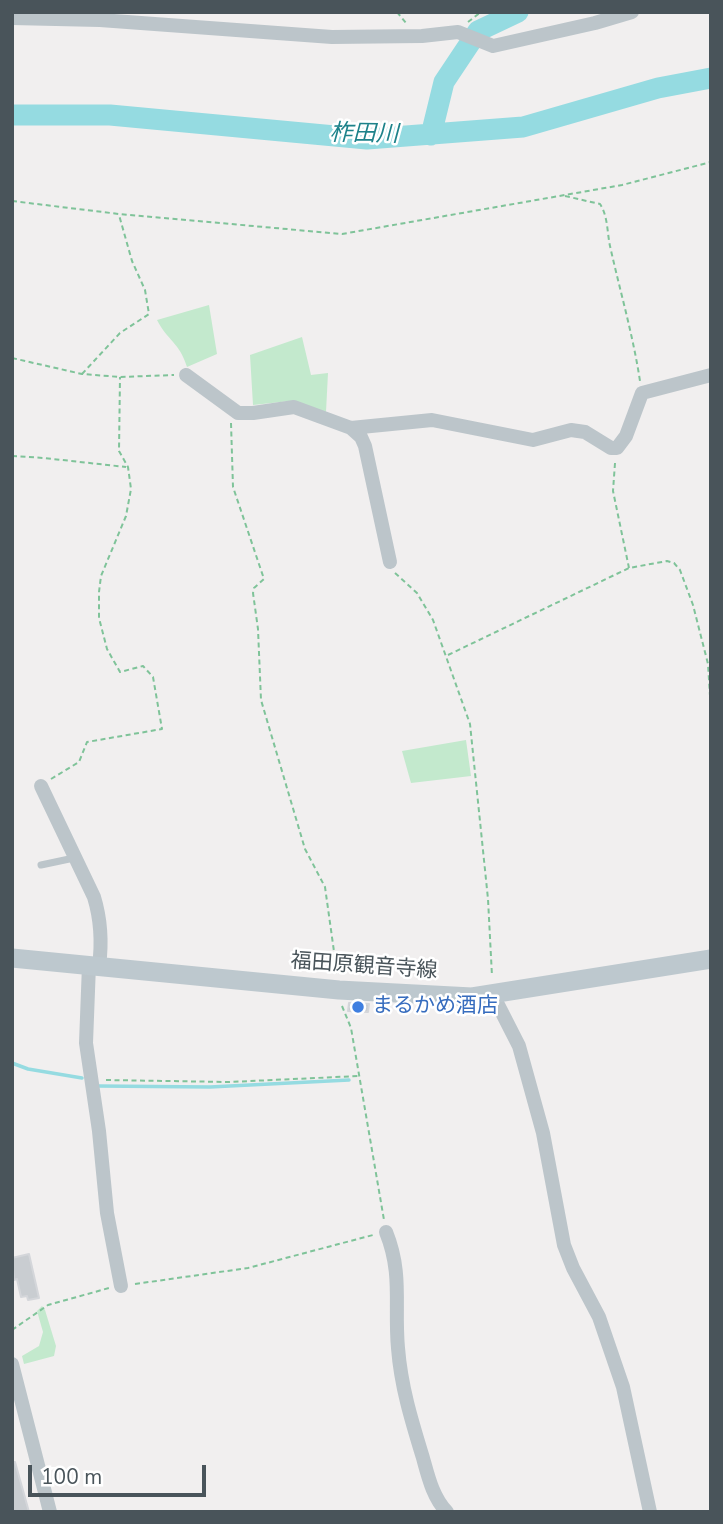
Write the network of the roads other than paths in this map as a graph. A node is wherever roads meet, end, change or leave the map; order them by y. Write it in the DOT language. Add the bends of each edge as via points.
graph roads {
  1 [pos="632,12"];
  2 [pos="12,19"];
  3 [pos="711,374"];
  4 [pos="186,375"];
  5 [pos="351,428"];
  6 [pos="390,562"];
  7 [pos="41,786"];
  8 [pos="74,858"];
  9 [pos="41,864"];
  10 [pos="12,958"];
  11 [pos="711,960"];
  12 [pos="94,966"];
  13 [pos="492,995"];
  14 [pos="386,1232"];
  15 [pos="121,1286"];
  16 [pos="12,1364"];
  17 [pos="16,1385"];
  18 [pos="50,1512"];
  19 [pos="447,1512"];
  20 [pos="650,1512"];
  1 -- 2 [label="street" via="493,46 458,32 332,37 100,20"];
  3 -- 5 [label="street" via="642,393 617,448 586,432 570,430 533,440 432,420"];
  4 -- 5 [label="street" via="238,412 294,407"];
  5 -- 6 [label="street" via="365,446"];
  7 -- 8 [label="street"];
  8 -- 9 [label="lane"];
  8 -- 12 [label="street" via="99,914 101,948"];
  10 -- 12 [label="main road, 福田原観音寺線"];
  11 -- 13 [label="main road, 福田原観音寺線"];
  12 -- 13 [label="main road, 福田原観音寺線" via="339,990"];
  12 -- 15 [label="street" via="86,1042"];
  13 -- 20 [label="street" via="519,1046 564,1245 599,1317 623,1387"];
  14 -- 19 [label="street" via="397,1270 397,1347 403,1393 431,1486"];
  16 -- 17 [label="street"];
  17 -- 18 [label="street"];
}
